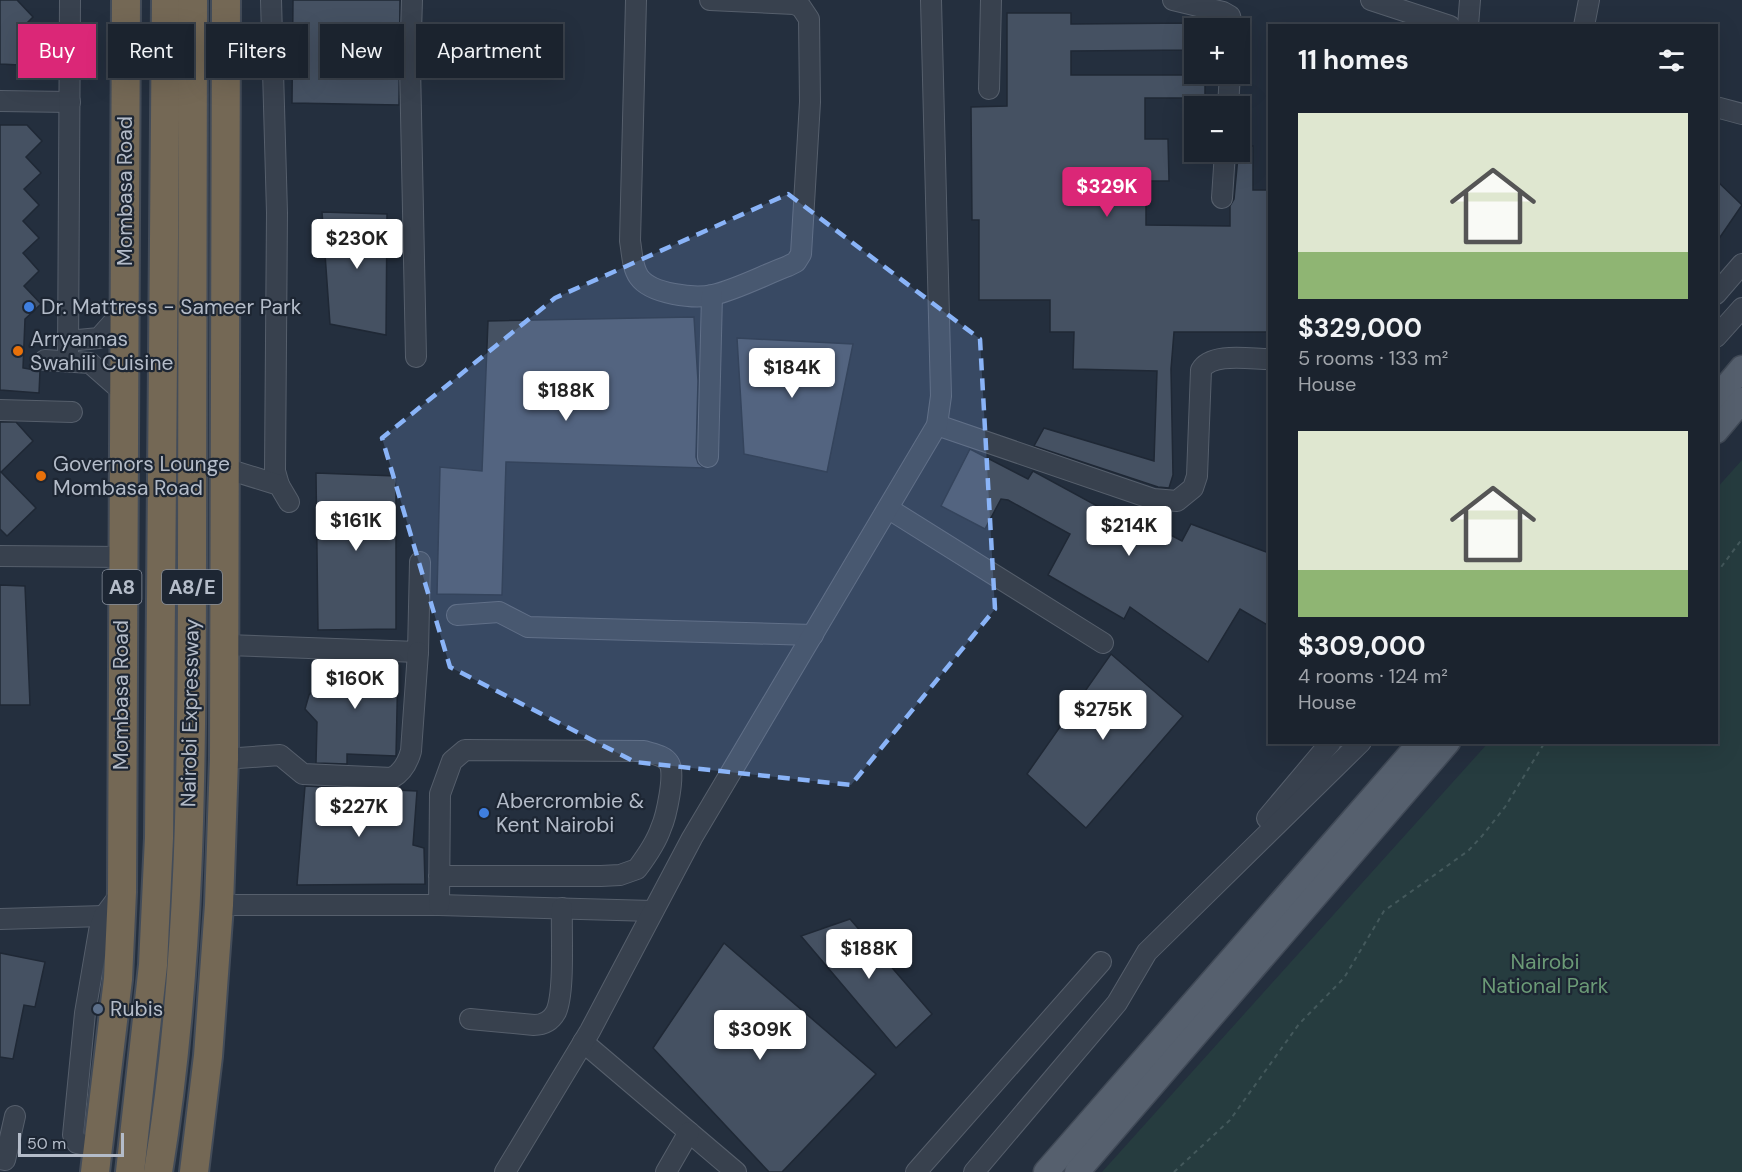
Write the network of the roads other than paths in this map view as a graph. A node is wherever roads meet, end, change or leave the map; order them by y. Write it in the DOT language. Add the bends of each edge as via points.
graph roads {
  1 [pos="70,0"];
  2 [pos="126,0"];
  3 [pos="166,0"];
  4 [pos="193,0"];
  5 [pos="226,0"];
  6 [pos="271,0"];
  7 [pos="412,0"];
  8 [pos="636,0"];
  9 [pos="710,0"];
  10 [pos="931,0"];
  11 [pos="991,0"];
  12 [pos="1173,0"];
  13 [pos="1371,0"];
  14 [pos="1470,0"];
  15 [pos="1589,0"];
  16 [pos="1409,6"];
  17 [pos="1230,18"];
  18 [pos="1446,24"];
  19 [pos="1468,24"];
  20 [pos="1584,24"];
  21 [pos="989,89"];
  22 [pos="0,101"];
  23 [pos="70,102"];
  24 [pos="1718,107"];
  25 [pos="1742,114"];
  26 [pos="1224,162"];
  27 [pos="1222,198"];
  28 [pos="1742,264"];
  29 [pos="1718,292"];
  30 [pos="712,295"];
  31 [pos="1742,308"];
  32 [pos="124,310"];
  33 [pos="1718,335"];
  34 [pos="68,350"];
  35 [pos="416,357"];
  36 [pos="45,360"];
  37 [pos="1268,360"];
  38 [pos="1742,368"];
  39 [pos="123,392"];
  40 [pos="1718,397"];
  41 [pos="1742,400"];
  42 [pos="0,410"];
  43 [pos="72,412"];
  44 [pos="937,425"];
  45 [pos="1718,429"];
  46 [pos="708,457"];
  47 [pos="224,468"];
  48 [pos="889,509"];
  49 [pos="0,556"];
  50 [pos="123,556"];
  51 [pos="420,562"];
  52 [pos="457,615"];
  53 [pos="813,635"];
  54 [pos="1103,643"];
  55 [pos="226,645"];
  56 [pos="418,652"];
  57 [pos="1329,744"];
  58 [pos="1359,744"];
  59 [pos="1419,744"];
  60 [pos="1446,744"];
  61 [pos="224,759"];
  62 [pos="1243,857"];
  63 [pos="439,876"];
  64 [pos="122,892"];
  65 [pos="219,905"];
  66 [pos="439,905"];
  67 [pos="562,908"];
  68 [pos="653,911"];
  69 [pos="104,916"];
  70 [pos="0,919"];
  71 [pos="1101,963"];
  72 [pos="470,1019"];
  73 [pos="584,1042"];
  74 [pos="15,1116"];
  75 [pos="688,1132"];
  76 [pos="0,1159"];
  77 [pos="97,1160"];
  78 [pos="130,1172"];
  79 [pos="158,1172"];
  80 [pos="194,1172"];
  81 [pos="505,1172"];
  82 [pos="666,1172"];
  83 [pos="736,1172"];
  84 [pos="916,1172"];
  85 [pos="974,1172"];
  86 [pos="1046,1172"];
  87 [pos="1077,1172"];
  1 -- 23 [label="street"];
  2 -- 32 [label="highway, Mombasa Road / A8"];
  3 -- 78 [label="highway, Nairobi Expressway / A8/E" via="159,838 153,965"];
  4 -- 79 [label="highway, Nairobi Expressway / A8/E" via="192,652 187,878 169,1107"];
  5 -- 47 [label="highway"];
  6 -- 47 [label="street" via="277,213 276,471 284,494"];
  7 -- 35 [label="street"];
  8 -- 30 [label="street" via="630,240 633,263 648,286 668,294"];
  9 -- 30 [label="street" via="794,4 806,12 810,102 801,254 788,266"];
  10 -- 44 [label="street" via="941,396"];
  11 -- 21 [label="street"];
  12 -- 17 [label="street" via="1223,12"];
  13 -- 16 [label="street"];
  14 -- 19 [label="street"];
  15 -- 20 [label="street"];
  16 -- 18 [label="street"];
  22 -- 23 [label="street"];
  23 -- 34 [label="street"];
  24 -- 25 [label="street"];
  26 -- 27 [label="street"];
  28 -- 29 [label="street"];
  30 -- 46 [label="street"];
  31 -- 33 [label="street"];
  32 -- 34 [label="street" via="99,338"];
  32 -- 39 [label="highway, Mombasa Road / A8"];
  34 -- 36 [label="street"];
  34 -- 39 [label="street" via="95,366"];
  37 -- 44 [label="street" via="1214,359 1205,363 1201,370 1197,476 1193,488 1177,501 1153,499"];
  38 -- 40 [label="main road"];
  39 -- 50 [label="highway, Mombasa Road / A8"];
  41 -- 45 [label="main road"];
  42 -- 43 [label="street"];
  44 -- 48 [label="street"];
  47 -- 55 [label="highway"];
  48 -- 53 [label="street"];
  48 -- 54 [label="street"];
  49 -- 50 [label="street"];
  50 -- 64 [label="highway, Mombasa Road / A8"];
  51 -- 56 [label="street"];
  52 -- 53 [label="street" via="499,612 528,627"];
  53 -- 68 [label="street"];
  55 -- 56 [label="street"];
  55 -- 61 [label="highway"];
  56 -- 61 [label="street" via="411,751 397,776 303,774 280,755"];
  57 -- 62 [label="street" via="1256,830"];
  58 -- 62 [label="street"];
  59 -- 86 [label="main road"];
  60 -- 87 [label="main road"];
  61 -- 65 [label="highway"];
  62 -- 85 [label="street" via="1148,952 1117,1003"];
  63 -- 63 [label="street" via="440,794 452,761 465,750 644,752 664,757 672,769 661,829 637,869 601,876"];
  63 -- 66 [label="street"];
  64 -- 69 [label="street"];
  64 -- 77 [label="highway, Mombasa Road / A8" via="118,978"];
  65 -- 66 [label="street"];
  65 -- 80 [label="highway" via="208,1056"];
  66 -- 67 [label="street"];
  67 -- 68 [label="street"];
  67 -- 72 [label="street" via="559,1003 555,1014 543,1025"];
  68 -- 73 [label="street"];
  69 -- 70 [label="street"];
  69 -- 77 [label="street" via="86,1013 72,1135"];
  71 -- 84 [label="street"];
  73 -- 75 [label="street"];
  73 -- 81 [label="street"];
  74 -- 76 [label="street" via="5,1160"];
  75 -- 82 [label="street"];
  75 -- 83 [label="street"];
}
